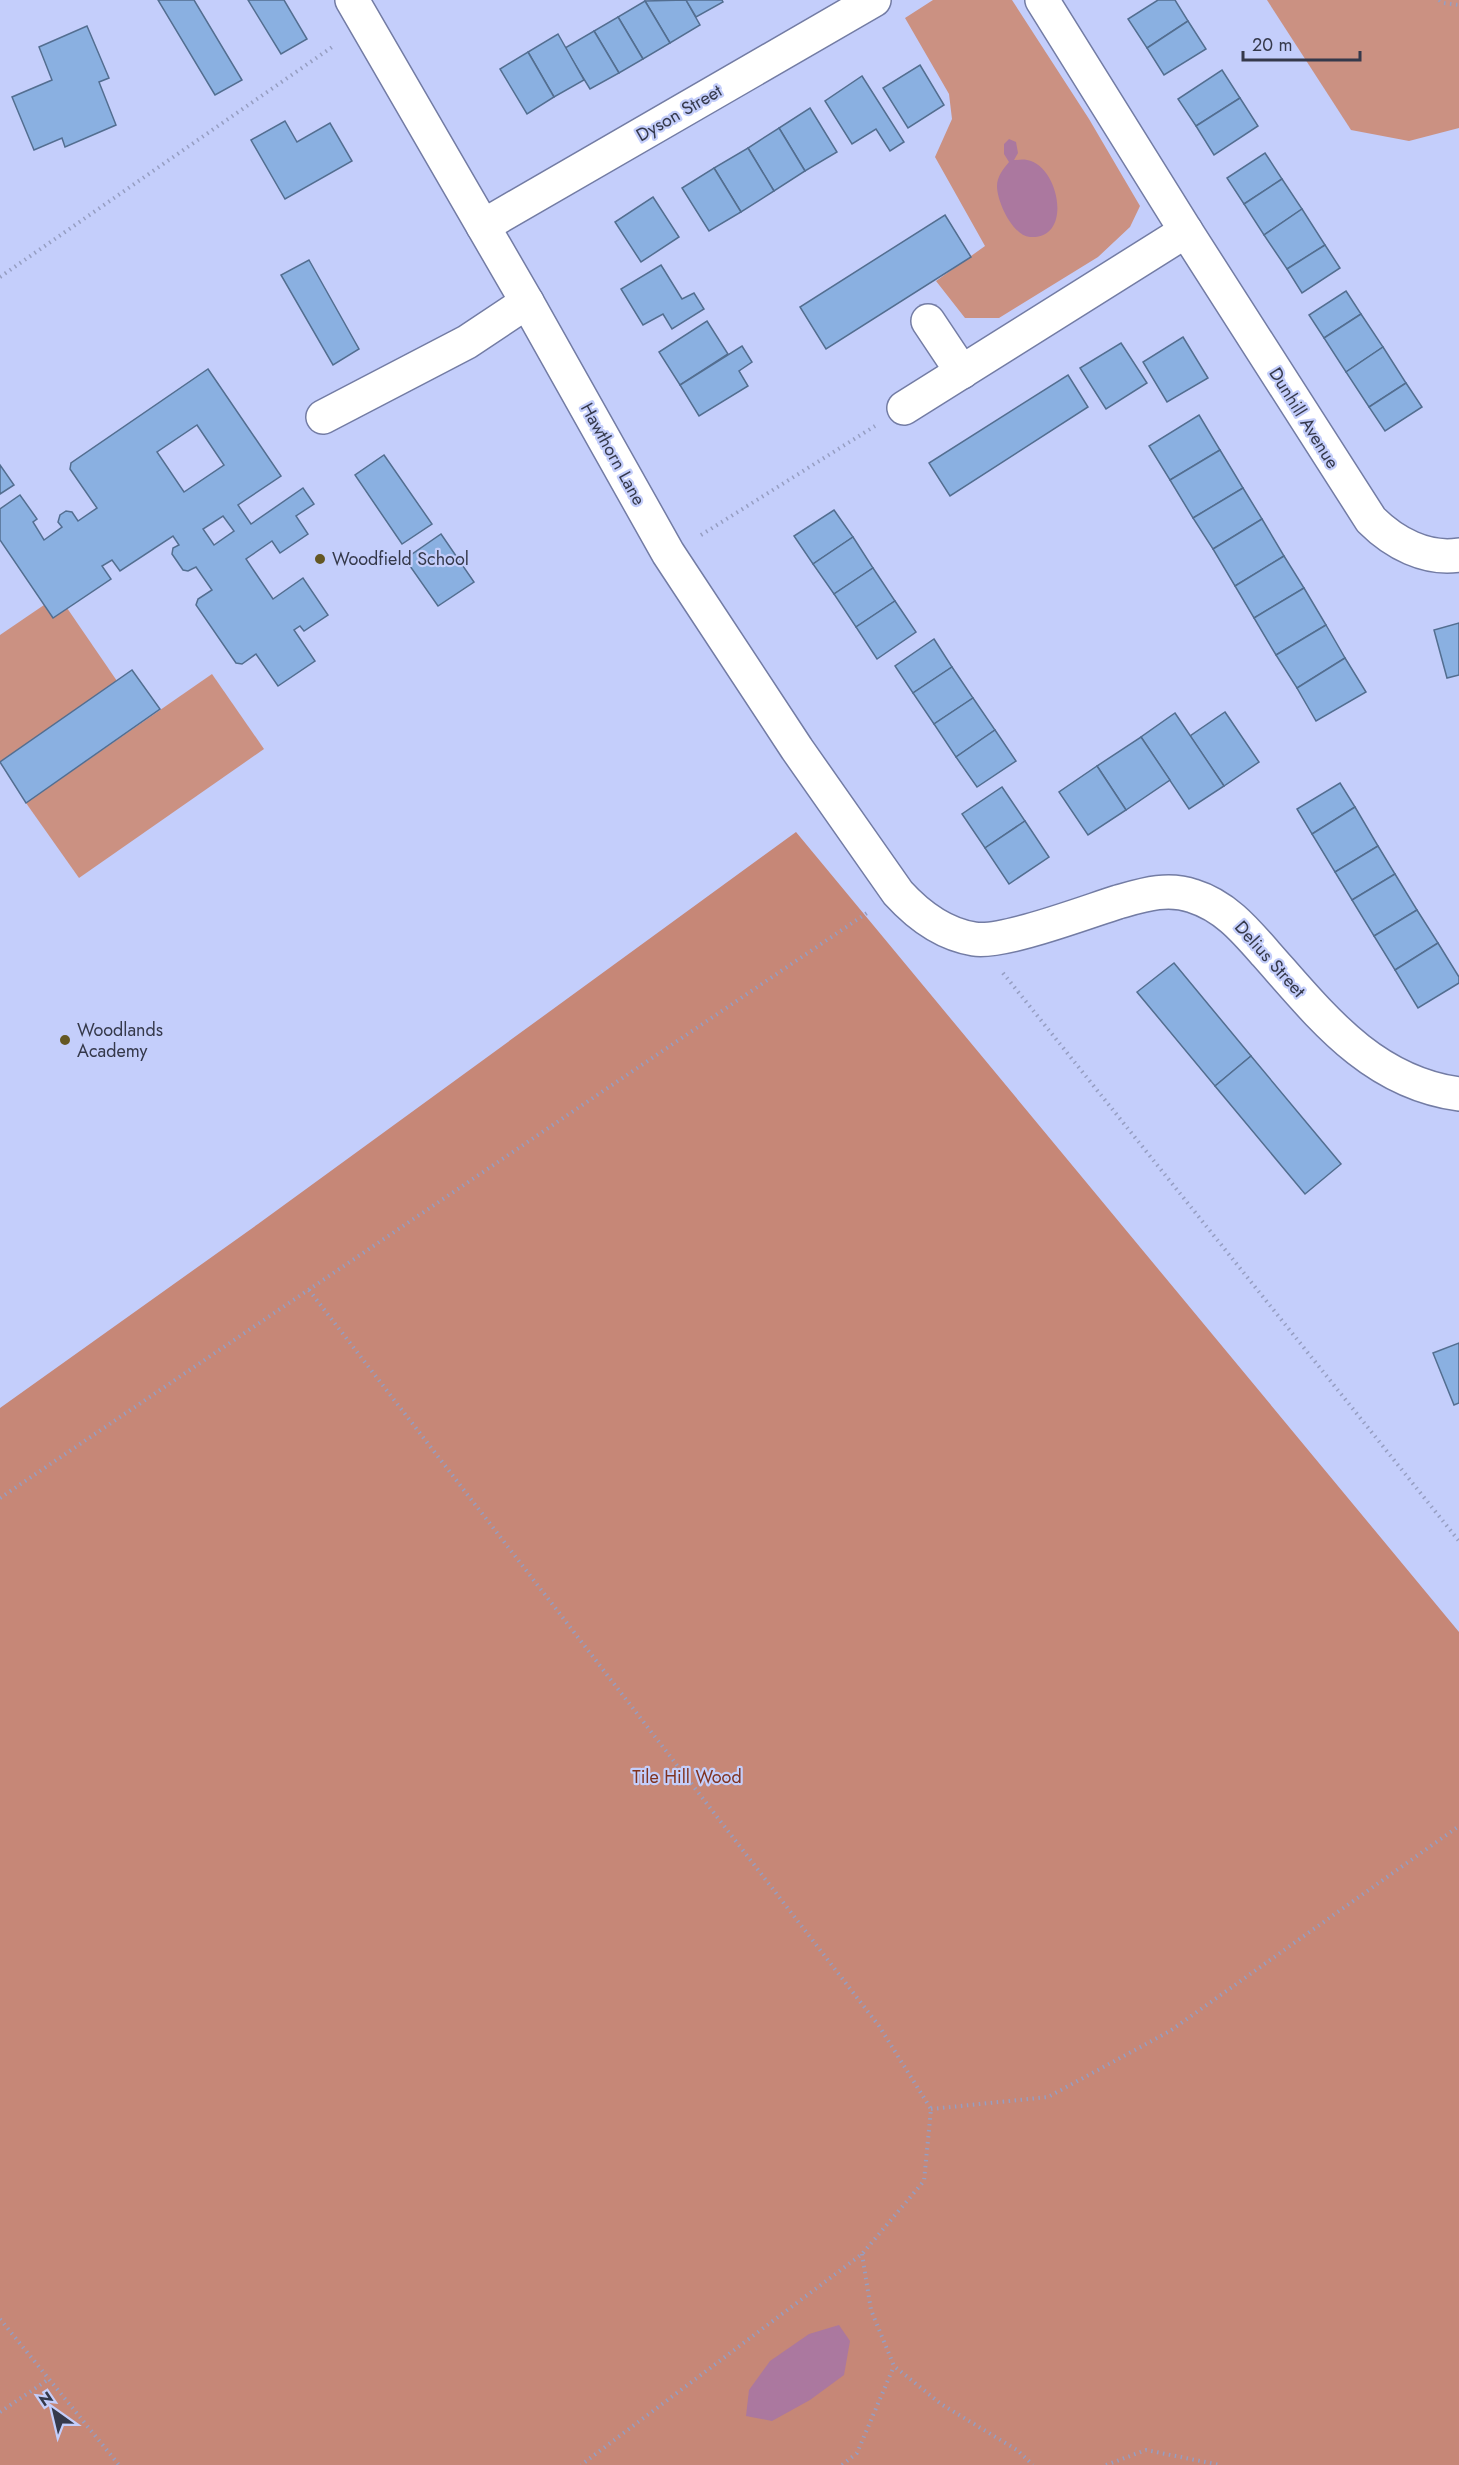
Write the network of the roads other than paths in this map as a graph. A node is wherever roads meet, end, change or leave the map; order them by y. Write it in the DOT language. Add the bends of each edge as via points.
graph roads {
  1 [pos="874,0"];
  2 [pos="1042,0"];
  3 [pos="359,12"];
  4 [pos="483,226"];
  5 [pos="1186,231"];
  6 [pos="527,302"];
  7 [pos="928,321"];
  8 [pos="962,372"];
  9 [pos="904,408"];
  10 [pos="323,417"];
  11 [pos="1459,555"];
  12 [pos="898,893"];
  13 [pos="1459,1094"];
  1 -- 4 [label="street, Dyson Street"];
  2 -- 5 [label="street, Dunhill Avenue"];
  3 -- 4 [label="street, Hawthorn Lane"];
  4 -- 6 [label="street, Hawthorn Lane"];
  5 -- 8 [label="street"];
  5 -- 11 [label="street, Dunhill Avenue" via="1371,520 1385,535 1422,552"];
  6 -- 10 [label="street" via="467,342"];
  6 -- 12 [label="street, Hawthorn Lane" via="669,553 797,749"];
  7 -- 8 [label="street"];
  8 -- 9 [label="street"];
  12 -- 13 [label="street, Delius Street" via="930,921 951,933 976,940 1002,938 1145,894 1172,891 1194,896 1237,921 1331,1027 1359,1052 1392,1073 1440,1092"];
}
